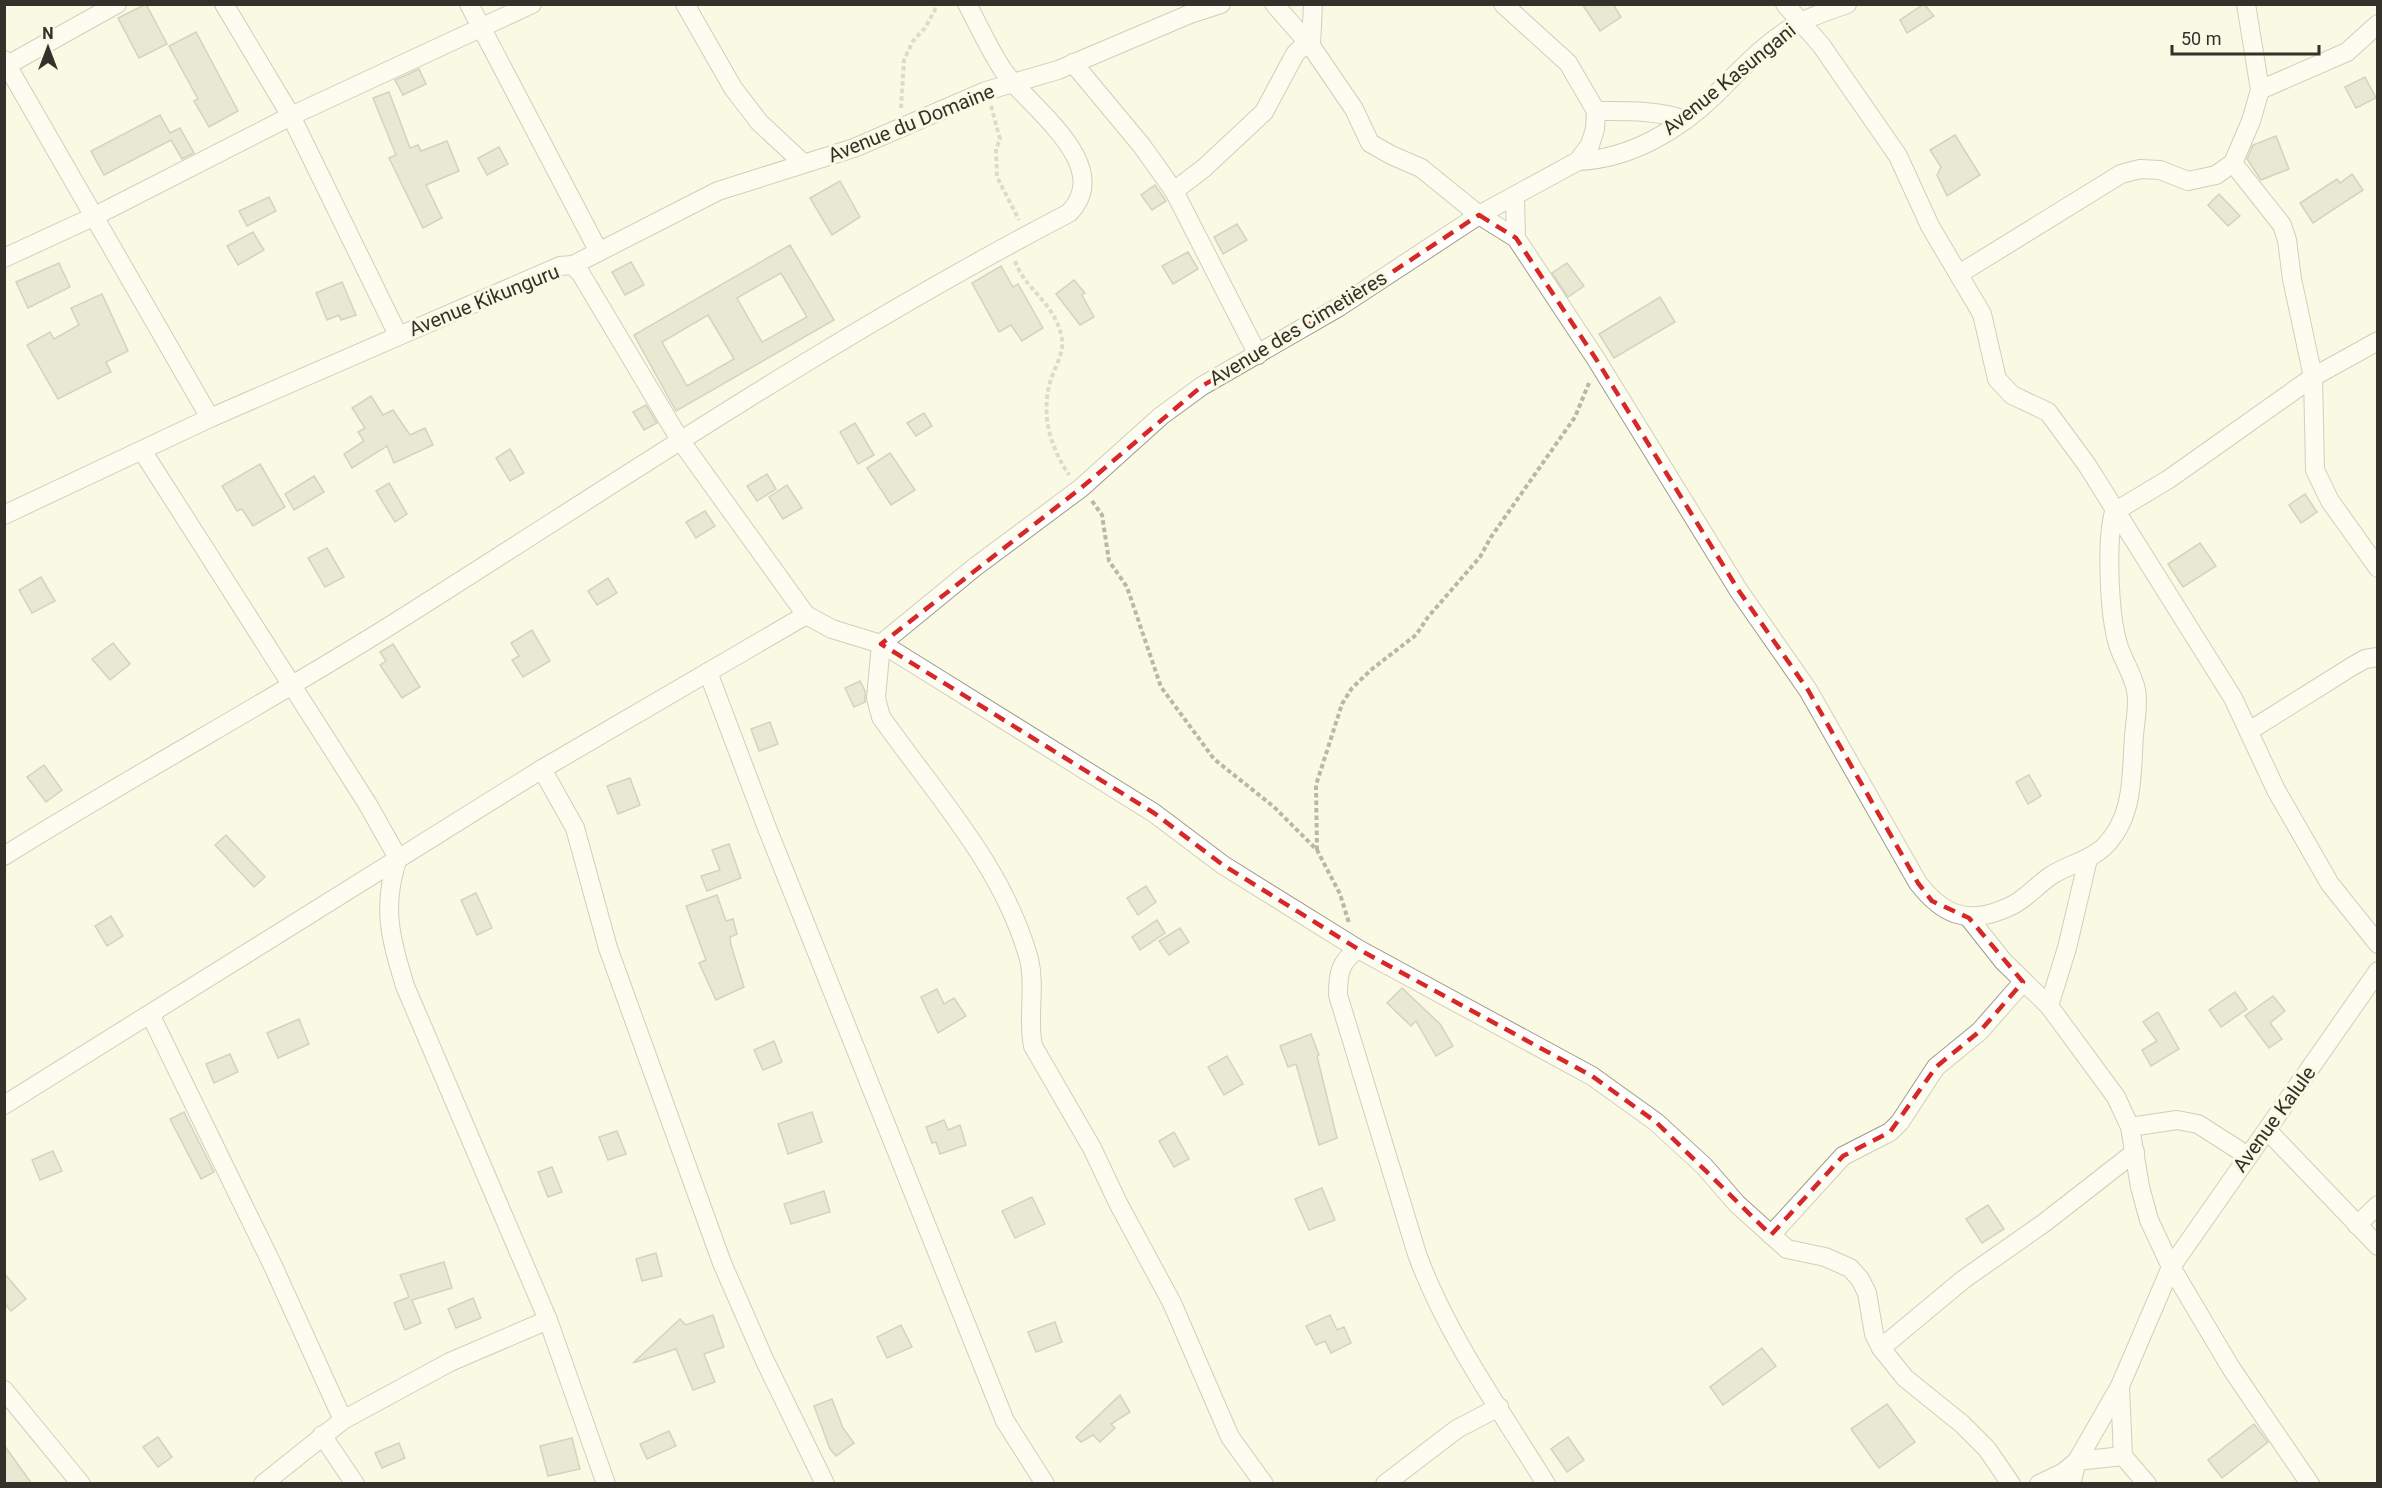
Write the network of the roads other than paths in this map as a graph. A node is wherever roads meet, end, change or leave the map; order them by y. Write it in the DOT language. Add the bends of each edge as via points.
graph roads {
  1 [pos="117,4"];
  2 [pos="224,4"];
  3 [pos="469,4"];
  4 [pos="532,4"];
  5 [pos="685,4"];
  6 [pos="967,4"];
  7 [pos="1221,4"];
  8 [pos="1274,4"];
  9 [pos="1313,4"];
  10 [pos="1503,4"];
  11 [pos="1785,4"];
  12 [pos="1847,4"];
  13 [pos="2246,4"];
  14 [pos="1188,9"];
  15 [pos="1800,22"];
  16 [pos="2378,24"];
  17 [pos="483,28"];
  18 [pos="1311,46"];
  19 [pos="1073,63"];
  20 [pos="6,64"];
  21 [pos="1015,83"];
  22 [pos="2260,90"];
  23 [pos="1596,111"];
  24 [pos="291,116"];
  25 [pos="1685,120"];
  26 [pos="1578,160"];
  27 [pos="2233,163"];
  28 [pos="803,164"];
  29 [pos="1174,191"];
  30 [pos="1515,197"];
  31 [pos="1479,215"];
  32 [pos="95,216"];
  33 [pos="1516,238"];
  34 [pos="599,252"];
  35 [pos="4,258"];
  36 [pos="573,265"];
  37 [pos="1959,274"];
  38 [pos="398,335"];
  39 [pos="2378,341"];
  40 [pos="1258,355"];
  41 [pos="2313,377"];
  42 [pos="210,418"];
  43 [pos="680,440"];
  44 [pos="143,452"];
  45 [pos="2115,512"];
  46 [pos="4,515"];
  47 [pos="2378,568"];
  48 [pos="806,615"];
  49 [pos="881,644"];
  50 [pos="2378,657"];
  51 [pos="708,672"];
  52 [pos="290,685"];
  53 [pos="2249,731"];
  54 [pos="542,769"];
  55 [pos="4,856"];
  56 [pos="398,858"];
  57 [pos="2088,859"];
  58 [pos="1969,918"];
  59 [pos="2378,944"];
  60 [pos="1358,949"];
  61 [pos="2378,971"];
  62 [pos="2023,982"];
  63 [pos="2049,1006"];
  64 [pos="150,1014"];
  65 [pos="4,1106"];
  66 [pos="2130,1127"];
  67 [pos="2268,1131"];
  68 [pos="2135,1152"];
  69 [pos="2248,1156"];
  70 [pos="2378,1205"];
  71 [pos="2357,1225"];
  72 [pos="1771,1235"];
  73 [pos="2378,1246"];
  74 [pos="2171,1268"];
  75 [pos="548,1320"];
  76 [pos="1881,1348"];
  77 [pos="2120,1386"];
  78 [pos="4,1390"];
  79 [pos="1499,1407"];
  80 [pos="343,1420"];
  81 [pos="322,1435"];
  82 [pos="2123,1456"];
  83 [pos="2078,1461"];
  84 [pos="81,1484"];
  85 [pos="262,1484"];
  86 [pos="355,1484"];
  87 [pos="606,1484"];
  88 [pos="825,1484"];
  89 [pos="1045,1484"];
  90 [pos="1264,1484"];
  91 [pos="1385,1484"];
  92 [pos="1546,1484"];
  93 [pos="2010,1484"];
  94 [pos="2039,1484"];
  95 [pos="2071,1484"];
  96 [pos="2147,1484"];
  97 [pos="2310,1484"];
  1 -- 20 [label="street"];
  2 -- 24 [label="street"];
  3 -- 17 [label="street"];
  4 -- 17 [label="street"];
  5 -- 28 [label="street" via="733,88 759,122"];
  6 -- 21 [label="street" via="1004,72"];
  7 -- 14 [label="street, Avenue du Domaine"];
  8 -- 18 [label="street"];
  9 -- 18 [label="street"];
  10 -- 23 [label="street" via="1568,63"];
  11 -- 15 [label="street"];
  12 -- 15 [label="street, Avenue Kasungani"];
  13 -- 22 [label="street"];
  14 -- 19 [label="street, Avenue du Domaine"];
  15 -- 25 [label="street, Avenue Kasungani" via="1743,65"];
  15 -- 37 [label="street" via="1821,45 1898,156 1930,226"];
  16 -- 22 [label="street" via="2347,52"];
  17 -- 24 [label="street"];
  17 -- 34 [label="street"];
  18 -- 29 [label="street" via="1294,54 1264,112"];
  18 -- 31 [label="street" via="1354,109 1370,143 1421,168"];
  19 -- 21 [label="street, Avenue du Domaine"];
  19 -- 29 [label="street"];
  20 -- 32 [label="street"];
  21 -- 28 [label="street, Avenue du Domaine" via="986,91 854,148"];
  21 -- 43 [label="street" via="1067,142 1081,171 1080,201 1069,213"];
  22 -- 27 [label="street"];
  23 -- 25 [label="street" via="1641,111"];
  23 -- 26 [label="street, Avenue des Cimetières" via="1590,145"];
  24 -- 32 [label="street"];
  24 -- 38 [label="street"];
  25 -- 26 [label="street, Avenue Kasungani" via="1624,153 1598,160"];
  26 -- 30 [label="street, Avenue des Cimetières"];
  27 -- 37 [label="street" via="2216,175 2188,181 2160,170 2140,169 2121,174"];
  27 -- 41 [label="street" via="2282,225"];
  28 -- 34 [label="street, Avenue du Domaine" via="718,191"];
  29 -- 40 [label="street"];
  30 -- 31 [label="street, Avenue des Cimetières"];
  30 -- 33 [label="street"];
  31 -- 33 [label="street"];
  31 -- 40 [label="street, Avenue des Cimetières"];
  32 -- 35 [label="street"];
  32 -- 42 [label="street"];
  33 -- 58 [label="street" via="1596,359 1739,591 1808,690 1918,883 1932,901 1953,914"];
  34 -- 36 [label="street, Avenue du Domaine"];
  36 -- 38 [label="street, Avenue Kikunguru" via="560,266"];
  36 -- 43 [label="street, Avenue Kikunguru"];
  37 -- 45 [label="street" via="1982,314 1997,379 2012,395 2048,412"];
  38 -- 42 [label="street, Avenue Kikunguru"];
  39 -- 41 [label="street"];
  40 -- 49 [label="street, Avenue des Cimetières" via="1202,386 1161,416 1081,489 975,567"];
  41 -- 45 [label="street" via="2169,479"];
  41 -- 47 [label="street" via="2315,470 2330,501"];
  42 -- 44 [label="street, Avenue Kikunguru"];
  43 -- 48 [label="street, Avenue Kikunguru"];
  43 -- 52 [label="street" via="393,624"];
  44 -- 46 [label="street, Avenue Kikunguru"];
  44 -- 52 [label="street"];
  45 -- 53 [label="street" via="2234,698"];
  45 -- 57 [label="street" via="2110,540 2112,611 2138,708 2131,798 2104,847"];
  48 -- 49 [label="street, Avenue Kikunguru" via="832,629"];
  48 -- 51 [label="street"];
  49 -- 60 [label="street, Avenue Kikunguru" via="1154,813 1223,865"];
  49 -- 90 [label="street" via="876,698 881,717 989,864 1028,958 1033,1046 1092,1148 1172,1303 1230,1437"];
  50 -- 53 [label="street" via="2351,667"];
  51 -- 54 [label="street"];
  51 -- 89 [label="street" via="1005,1421"];
  52 -- 55 [label="street"];
  52 -- 56 [label="street"];
  53 -- 59 [label="street" via="2276,790 2330,884"];
  54 -- 56 [label="street"];
  54 -- 88 [label="street" via="575,828 608,948 722,1263"];
  56 -- 64 [label="street"];
  56 -- 75 [label="street" via="388,890 387,911 405,986"];
  57 -- 58 [label="street" via="2050,876 2018,904 1992,915"];
  57 -- 63 [label="street"];
  58 -- 62 [label="street"];
  60 -- 72 [label="street, Avenue Kikunguru" via="1592,1076 1656,1122"];
  60 -- 79 [label="street" via="1344,959 1338,976 1342,1013 1431,1293"];
  61 -- 67 [label="street, Avenue Kalule"];
  62 -- 63 [label="street"];
  62 -- 72 [label="street" via="1980,1031 1936,1067 1900,1122 1890,1132 1843,1156"];
  63 -- 66 [label="street" via="2116,1098"];
  64 -- 65 [label="street"];
  64 -- 80 [label="street"];
  66 -- 68 [label="street"];
  66 -- 69 [label="street" via="2177,1120 2198,1124"];
  67 -- 69 [label="street, Avenue Kalule"];
  67 -- 71 [label="street"];
  68 -- 74 [label="street" via="2149,1220"];
  68 -- 76 [label="street" via="1964,1280"];
  69 -- 74 [label="street, Avenue Kalule"];
  70 -- 71 [label="street"];
  71 -- 73 [label="street"];
  72 -- 76 [label="street, Avenue Kikunguru" via="1786,1249 1825,1257 1850,1268 1867,1293 1874,1334"];
  74 -- 77 [label="street, Avenue Kalule"];
  74 -- 97 [label="street" via="2231,1368"];
  75 -- 80 [label="street" via="450,1362"];
  75 -- 87 [label="street"];
  76 -- 93 [label="street" via="1905,1378 1987,1449"];
  77 -- 82 [label="street"];
  77 -- 83 [label="street, Avenue Kalule"];
  78 -- 84 [label="street"];
  79 -- 91 [label="street" via="1457,1429"];
  79 -- 92 [label="street"];
  80 -- 81 [label="street"];
  81 -- 85 [label="street"];
  81 -- 86 [label="street"];
  82 -- 83 [label="street"];
  82 -- 96 [label="street"];
  83 -- 94 [label="street"];
  83 -- 95 [label="street, Avenue Kalule"];
}
